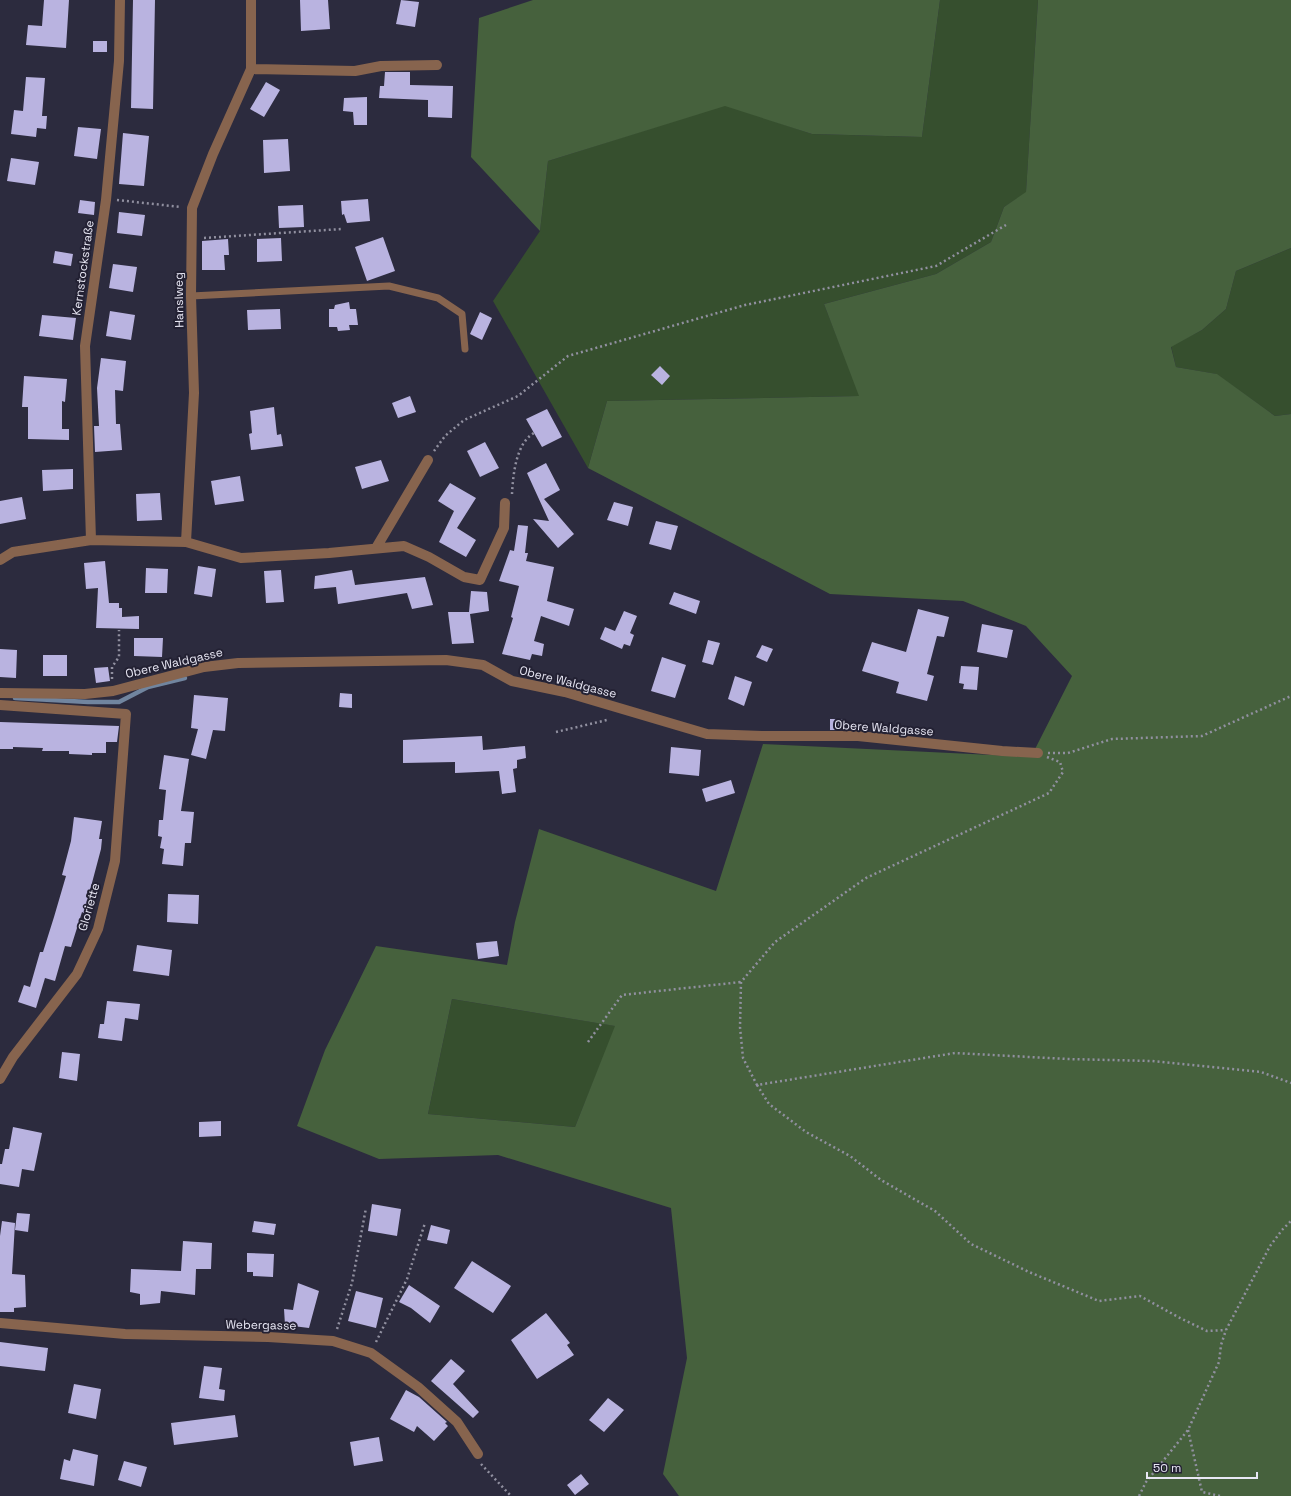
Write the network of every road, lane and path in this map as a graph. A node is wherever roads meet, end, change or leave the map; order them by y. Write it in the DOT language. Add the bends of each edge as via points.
graph roads {
  1 [pos="120,0"];
  2 [pos="251,0"];
  3 [pos="436,65"];
  4 [pos="251,69"];
  5 [pos="106,200"];
  6 [pos="183,208"];
  7 [pos="1006,226"];
  8 [pos="342,229"];
  9 [pos="191,239"];
  10 [pos="191,296"];
  11 [pos="465,349"];
  12 [pos="534,433"];
  13 [pos="428,460"];
  14 [pos="505,503"];
  15 [pos="91,540"];
  16 [pos="186,542"];
  17 [pos="376,548"];
  18 [pos="0,560"];
  19 [pos="119,630"];
  20 [pos="113,691"];
  21 [pos="0,693"];
  22 [pos="1291,696"];
  23 [pos="0,705"];
  24 [pos="607,720"];
  25 [pos="556,732"];
  26 [pos="1038,753"];
  27 [pos="741,982"];
  28 [pos="588,1042"];
  29 [pos="0,1079"];
  30 [pos="1291,1083"];
  31 [pos="757,1085"];
  32 [pos="366,1208"];
  33 [pos="1291,1222"];
  34 [pos="425,1223"];
  35 [pos="0,1323"];
  36 [pos="1226,1330"];
  37 [pos="333,1341"];
  38 [pos="371,1353"];
  39 [pos="1188,1430"];
  40 [pos="479,1459"];
  41 [pos="1202,1492"];
  42 [pos="511,1496"];
  43 [pos="1140,1496"];
  44 [pos="1198,1496"];
  45 [pos="1220,1496"];
  1 -- 5 [label="street, Kernstockstraße" via="119,61"];
  2 -- 4 [label="street, Hanslweg"];
  3 -- 4 [label="street" via="381,66 355,71"];
  4 -- 9 [label="street, Hanslweg" via="212,154 192,208"];
  5 -- 6 [label="path"];
  5 -- 15 [label="street, Kernstockstraße" via="85,346"];
  7 -- 13 [label="path" via="936,266 745,305 568,356 518,396 464,420 445,436"];
  8 -- 9 [label="path"];
  9 -- 10 [label="street, Hanslweg"];
  10 -- 11 [label="lane" via="389,286 438,298 462,314"];
  10 -- 16 [label="street, Hanslweg" via="194,393"];
  12 -- 14 [label="path" via="528,436 514,466 512,496"];
  13 -- 17 [label="street"];
  14 -- 17 [label="street" via="504,528 480,580 464,577 404,546"];
  15 -- 16 [label="street"];
  15 -- 18 [label="street" via="13,552"];
  16 -- 17 [label="street" via="241,558"];
  19 -- 20 [label="path" via="119,657 112,667"];
  20 -- 21 [label="street, Obere Waldgasse" via="85,694"];
  20 -- 26 [label="street, Obere Waldgasse" via="204,667 238,663 446,660 483,665 512,681 565,692 707,734 858,736"];
  22 -- 26 [label="path" via="1202,736 1112,739 1068,753"];
  23 -- 29 [label="street, Gloriette" via="126,714 115,861 98,929 77,974 13,1057"];
  24 -- 25 [label="path"];
  26 -- 27 [label="path" via="1060,762 1064,772 1049,793 866,878 775,942"];
  27 -- 28 [label="path" via="622,995"];
  27 -- 31 [label="path" via="740,1027 743,1058"];
  30 -- 31 [label="path" via="1261,1072 1152,1061 955,1053"];
  31 -- 36 [label="path" via="769,1104 787,1118 935,1212 971,1244 1099,1301 1140,1296 1207,1331"];
  32 -- 37 [label="path" via="352,1283"];
  33 -- 36 [label="path" via="1270,1246"];
  34 -- 38 [label="path" via="407,1279"];
  35 -- 37 [label="street, Webergasse" via="125,1334"];
  36 -- 39 [label="path" via="1219,1362"];
  37 -- 38 [label="street, Webergasse"];
  38 -- 40 [label="street, Webergasse" via="418,1387 457,1422"];
  39 -- 41 [label="path"];
  39 -- 43 [label="path" via="1146,1482"];
  40 -- 42 [label="path"];
  41 -- 44 [label="path"];
  41 -- 45 [label="path"];
}
